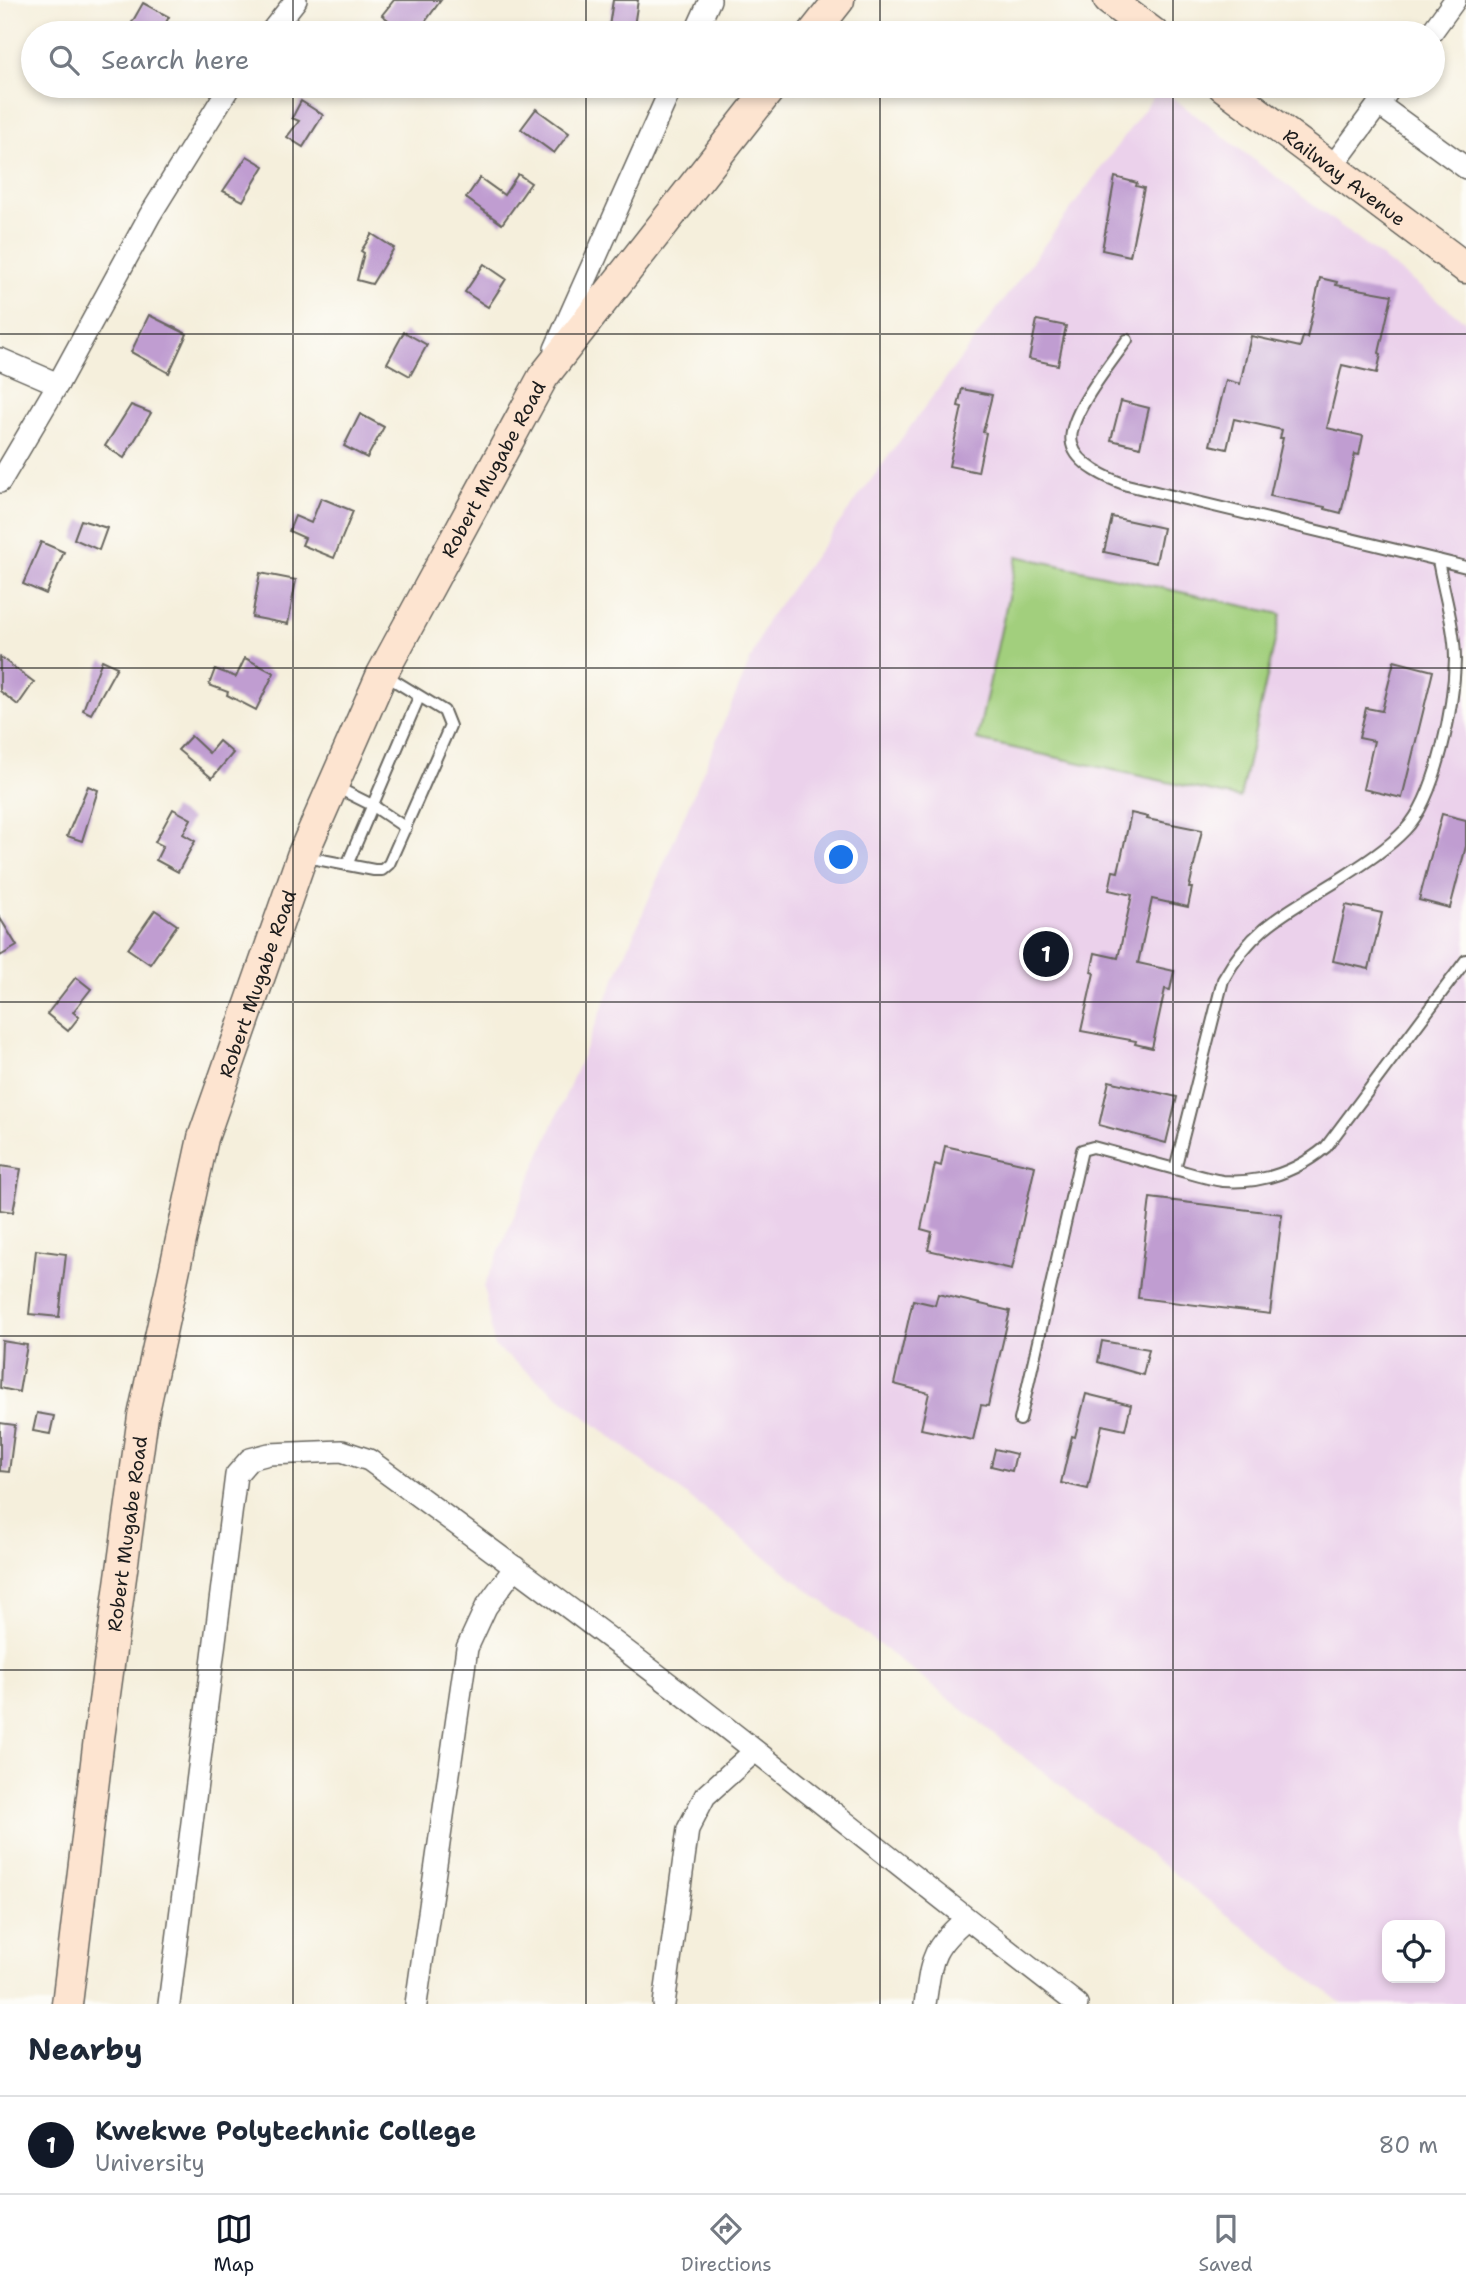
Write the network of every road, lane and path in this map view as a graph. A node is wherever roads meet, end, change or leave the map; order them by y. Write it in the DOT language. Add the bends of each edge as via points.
graph roads {
  1 [pos="296,0"];
  2 [pos="710,0"];
  3 [pos="839,0"];
  4 [pos="1109,0"];
  5 [pos="1455,0"];
  6 [pos="279,21"];
  7 [pos="700,21"];
  8 [pos="822,21"];
  9 [pos="1137,21"];
  10 [pos="1439,21"];
  11 [pos="223,98"];
  12 [pos="667,98"];
  13 [pos="763,98"];
  14 [pos="1239,98"];
  15 [pos="1383,98"];
  16 [pos="1378,104"];
  17 [pos="1332,167"];
  18 [pos="1466,168"];
  19 [pos="1466,268"];
  20 [pos="1127,340"];
  21 [pos="0,359"];
  22 [pos="543,377"];
  23 [pos="58,384"];
  24 [pos="0,482"];
  25 [pos="1438,560"];
  26 [pos="1466,567"];
  27 [pos="383,674"];
  28 [pos="419,697"];
  29 [pos="332,785"];
  30 [pos="372,805"];
  31 [pos="406,828"];
  32 [pos="302,856"];
  33 [pos="346,865"];
  34 [pos="1466,960"];
  35 [pos="1175,1169"];
  36 [pos="1020,1420"];
  37 [pos="515,1567"];
  38 [pos="755,1751"];
  39 [pos="966,1919"];
  40 [pos="67,2004"];
  41 [pos="169,2004"];
  42 [pos="416,2004"];
  43 [pos="664,2004"];
  44 [pos="925,2004"];
  45 [pos="1077,2004"];
  1 -- 6 [label="street"];
  2 -- 7 [label="street"];
  3 -- 8 [label="main road"];
  4 -- 9 [label="main road"];
  5 -- 10 [label="street"];
  11 -- 23 [label="street" via="150,215"];
  12 -- 22 [label="street"];
  13 -- 22 [label="main road, Robert Mugabe Road"];
  14 -- 17 [label="main road, Railway Avenue"];
  15 -- 16 [label="street"];
  16 -- 17 [label="street"];
  16 -- 18 [label="street"];
  17 -- 19 [label="main road, Railway Avenue"];
  20 -- 25 [label="lane" via="1072,429 1072,446 1096,471 1127,485"];
  21 -- 23 [label="street"];
  22 -- 27 [label="main road, Robert Mugabe Road"];
  23 -- 24 [label="street"];
  25 -- 26 [label="lane"];
  25 -- 35 [label="lane" via="1455,657 1441,753 1425,801 1406,829 1363,864 1256,934 1237,955 1223,980"];
  27 -- 28 [label="lane"];
  27 -- 29 [label="main road, Robert Mugabe Road"];
  28 -- 30 [label="lane"];
  28 -- 31 [label="lane" via="444,710 450,726"];
  29 -- 30 [label="lane"];
  29 -- 32 [label="main road, Robert Mugabe Road"];
  30 -- 31 [label="lane"];
  30 -- 33 [label="lane"];
  31 -- 33 [label="lane" via="382,870"];
  32 -- 33 [label="lane"];
  32 -- 40 [label="main road, Robert Mugabe Road" via="202,1138 143,1416"];
  34 -- 35 [label="lane" via="1326,1147 1308,1162 1253,1180 1222,1181"];
  35 -- 36 [label="lane" via="1093,1147 1082,1150"];
  37 -- 38 [label="street"];
  37 -- 41 [label="street" via="369,1460 342,1451 269,1454 250,1459 236,1475"];
  37 -- 42 [label="street" via="486,1606 467,1648"];
  38 -- 39 [label="street"];
  38 -- 43 [label="street" via="705,1796 688,1829"];
  39 -- 44 [label="street" via="945,1938 932,1960"];
  39 -- 45 [label="street"];
}
